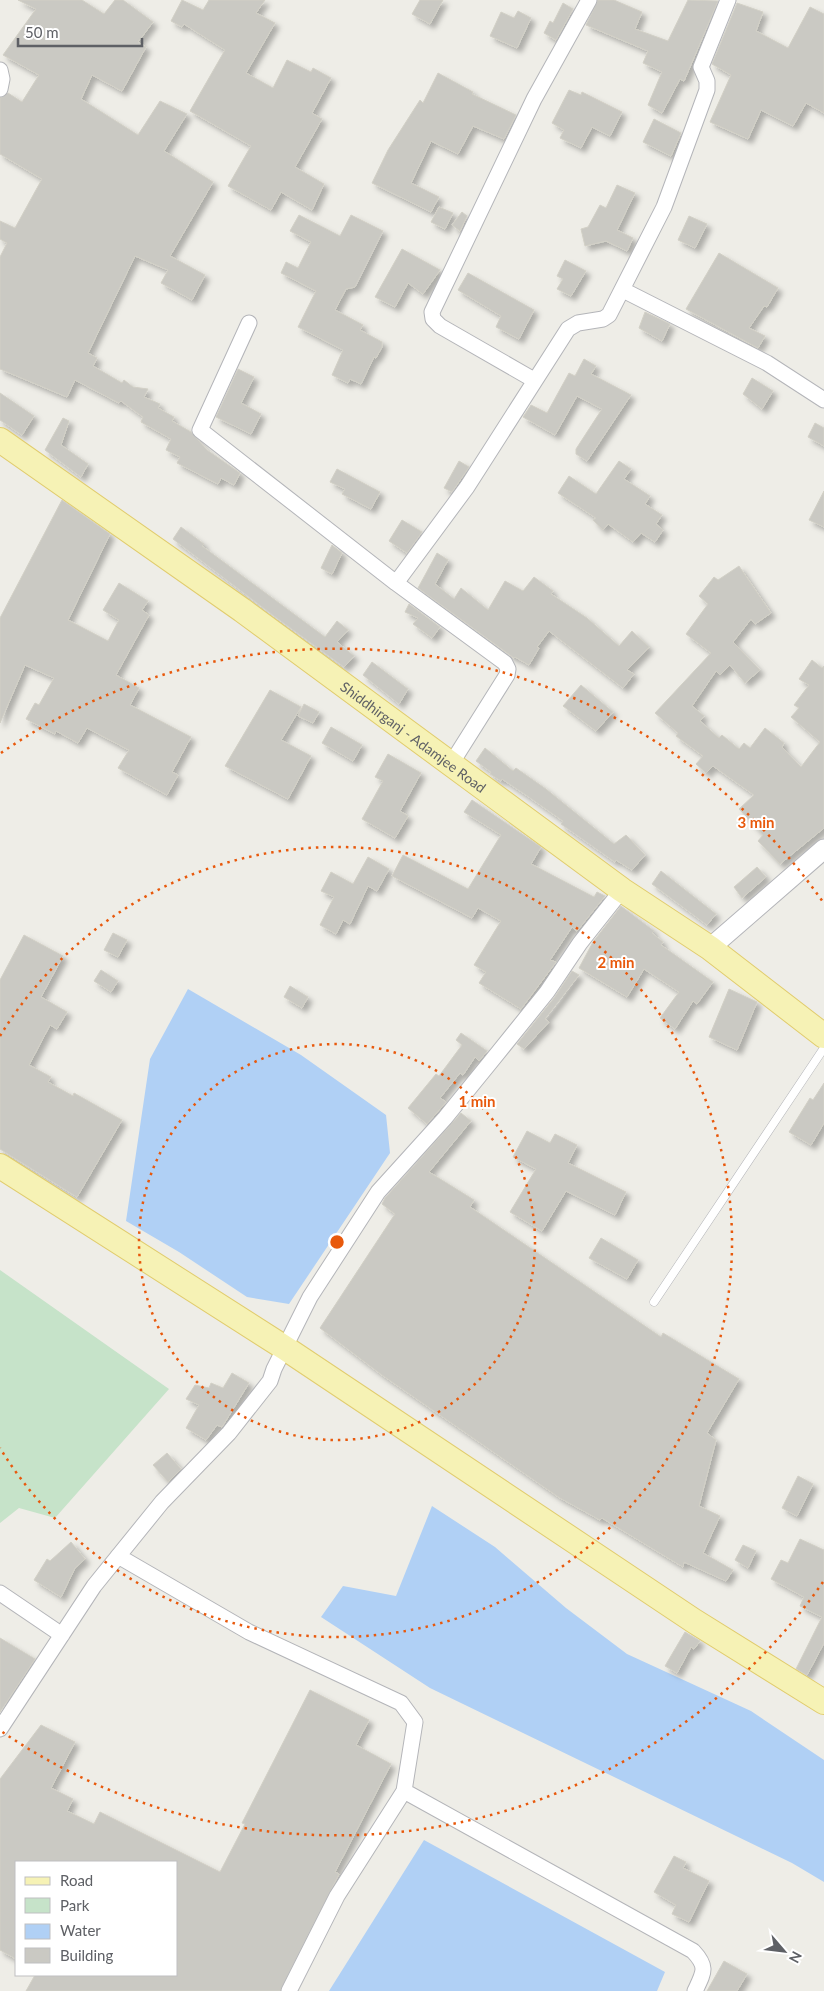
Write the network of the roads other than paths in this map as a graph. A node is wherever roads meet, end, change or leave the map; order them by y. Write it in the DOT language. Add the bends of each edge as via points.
graph roads {
  1 [pos="589,0"];
  2 [pos="728,0"];
  3 [pos="0,70"];
  4 [pos="0,89"];
  5 [pos="623,290"];
  6 [pos="250,323"];
  7 [pos="534,380"];
  8 [pos="824,400"];
  9 [pos="0,440"];
  10 [pos="396,583"];
  11 [pos="451,764"];
  12 [pos="824,849"];
  13 [pos="622,890"];
  14 [pos="710,948"];
  15 [pos="824,1036"];
  16 [pos="824,1048"];
  17 [pos="0,1166"];
  18 [pos="654,1302"];
  19 [pos="285,1348"];
  20 [pos="118,1556"];
  21 [pos="0,1593"];
  22 [pos="62,1635"];
  23 [pos="824,1702"];
  24 [pos="0,1729"];
  25 [pos="404,1791"];
  26 [pos="289,1991"];
  27 [pos="695,1991"];
  1 -- 7 [label="street" via="534,99 432,312 433,319 440,326"];
  2 -- 5 [label="street" via="701,66 707,90 664,207"];
  3 -- 4 [label="street"];
  5 -- 7 [label="street" via="609,315 568,329"];
  5 -- 8 [label="street" via="767,363"];
  6 -- 10 [label="street" via="200,430"];
  7 -- 10 [label="street" via="467,487"];
  9 -- 11 [label="main road, Shiddhirganj - Adamjee Road" via="242,610"];
  10 -- 11 [label="street" via="505,663 508,669"];
  11 -- 13 [label="main road, Shiddhirganj - Adamjee Road"];
  12 -- 14 [label="street"];
  13 -- 14 [label="main road, Shiddhirganj - Adamjee Road"];
  13 -- 19 [label="street" via="580,943 548,992 494,1059 378,1192 310,1297"];
  14 -- 15 [label="main road, Shiddhirganj - Adamjee Road"];
  16 -- 18 [label="lane"];
  17 -- 19 [label="main road"];
  19 -- 20 [label="street" via="270,1381 229,1433 162,1502"];
  19 -- 23 [label="main road" via="694,1621"];
  20 -- 22 [label="street"];
  20 -- 25 [label="street" via="249,1632 401,1703 415,1722"];
  21 -- 22 [label="street"];
  22 -- 24 [label="street"];
  25 -- 26 [label="street" via="337,1896"];
  25 -- 27 [label="street" via="692,1951 704,1968"];
}
